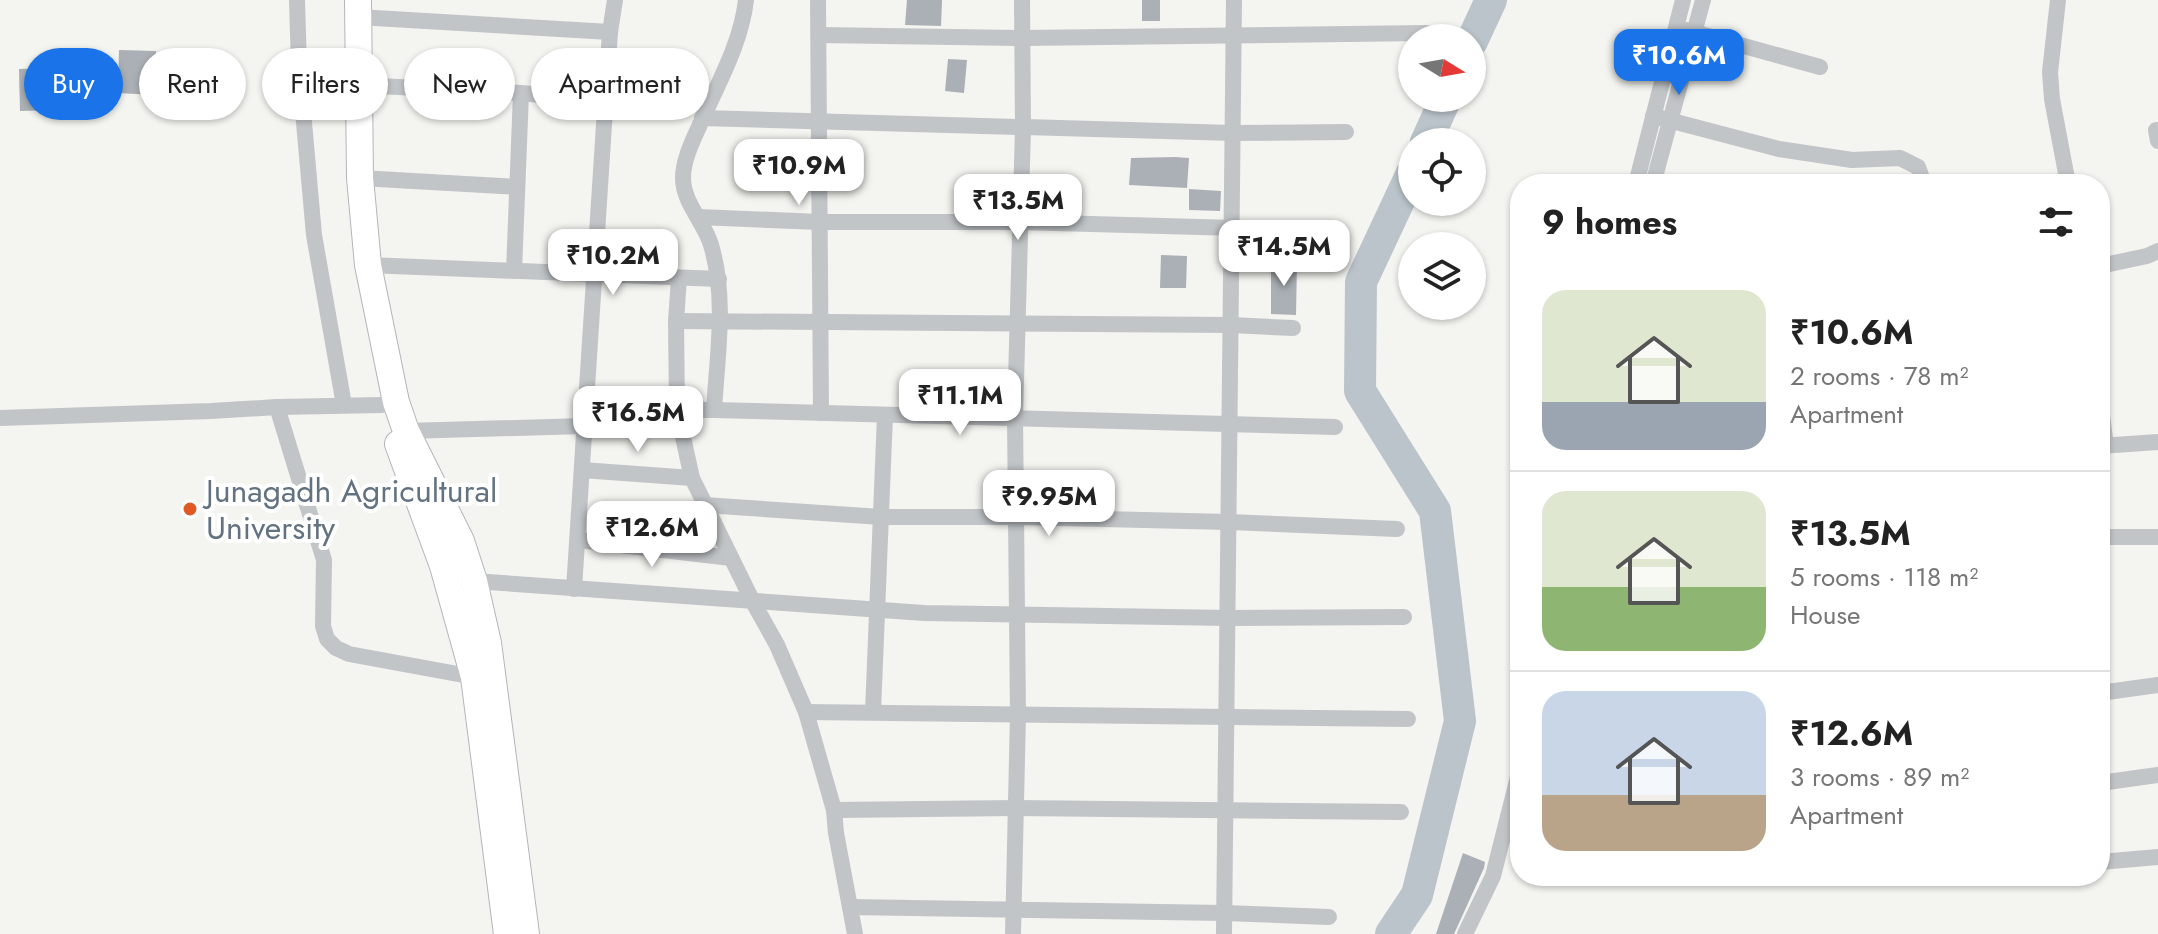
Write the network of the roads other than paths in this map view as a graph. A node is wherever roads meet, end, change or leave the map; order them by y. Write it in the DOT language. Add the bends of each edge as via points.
graph roads {
  1 [pos="297,0"];
  2 [pos="615,0"];
  3 [pos="746,0"];
  4 [pos="818,0"];
  5 [pos="1022,0"];
  6 [pos="1234,0"];
  7 [pos="1683,0"];
  8 [pos="1703,0"];
  9 [pos="2058,0"];
  10 [pos="354,6"];
  11 [pos="1676,27"];
  12 [pos="610,32"];
  13 [pos="1694,32"];
  14 [pos="1398,34"];
  15 [pos="819,35"];
  16 [pos="1233,37"];
  17 [pos="1023,38"];
  18 [pos="356,48"];
  19 [pos="609,48"];
  20 [pos="1820,67"];
  21 [pos="388,86"];
  22 [pos="521,93"];
  23 [pos="531,94"];
  24 [pos="709,103"];
  25 [pos="1653,116"];
  26 [pos="709,118"];
  27 [pos="359,120"];
  28 [pos="605,120"];
  29 [pos="701,120"];
  30 [pos="1670,120"];
  31 [pos="818,122"];
  32 [pos="1023,128"];
  33 [pos="1346,132"];
  34 [pos="1233,133"];
  35 [pos="1638,174"];
  36 [pos="1656,174"];
  37 [pos="1920,174"];
  38 [pos="2066,174"];
  39 [pos="360,178"];
  40 [pos="517,187"];
  41 [pos="698,217"];
  42 [pos="820,222"];
  43 [pos="1019,222"];
  44 [pos="1232,229"];
  45 [pos="1340,231"];
  46 [pos="2158,251"];
  47 [pos="2110,264"];
  48 [pos="368,265"];
  49 [pos="514,271"];
  50 [pos="594,274"];
  51 [pos="679,278"];
  52 [pos="719,279"];
  53 [pos="676,321"];
  54 [pos="719,321"];
  55 [pos="820,322"];
  56 [pos="1018,323"];
  57 [pos="1231,325"];
  58 [pos="1293,328"];
  59 [pos="344,405"];
  60 [pos="382,405"];
  61 [pos="277,407"];
  62 [pos="677,410"];
  63 [pos="714,410"];
  64 [pos="821,413"];
  65 [pos="885,415"];
  66 [pos="1015,417"];
  67 [pos="0,418"];
  68 [pos="585,418"];
  69 [pos="1230,423"];
  70 [pos="1335,427"];
  71 [pos="406,431"];
  72 [pos="2158,442"];
  73 [pos="2110,445"];
  74 [pos="582,470"];
  75 [pos="692,478"];
  76 [pos="704,505"];
  77 [pos="881,517"];
  78 [pos="1017,517"];
  79 [pos="1229,522"];
  80 [pos="1397,529"];
  81 [pos="2110,537"];
  82 [pos="2158,537"];
  83 [pos="578,540"];
  84 [pos="731,558"];
  85 [pos="474,581"];
  86 [pos="574,589"];
  87 [pos="753,602"];
  88 [pos="876,611"];
  89 [pos="1018,615"];
  90 [pos="1404,617"];
  91 [pos="1228,618"];
  92 [pos="474,677"];
  93 [pos="2158,685"];
  94 [pos="2110,692"];
  95 [pos="806,712"];
  96 [pos="873,712"];
  97 [pos="1018,714"];
  98 [pos="1227,716"];
  99 [pos="1408,719"];
  100 [pos="2158,775"];
  101 [pos="2110,782"];
  102 [pos="1016,808"];
  103 [pos="1510,809"];
  104 [pos="834,810"];
  105 [pos="1226,811"];
  106 [pos="1401,812"];
  107 [pos="2158,857"];
  108 [pos="2110,861"];
  109 [pos="850,907"];
  110 [pos="1013,909"];
  111 [pos="1224,913"];
  112 [pos="1329,917"];
  113 [pos="507,934"];
  114 [pos="526,934"];
  115 [pos="855,934"];
  116 [pos="1013,934"];
  117 [pos="1224,934"];
  118 [pos="1465,934"];
  1 -- 59 [label="street" via="314,235"];
  2 -- 12 [label="street"];
  3 -- 24 [label="street" via="744,21"];
  4 -- 15 [label="street"];
  5 -- 17 [label="street"];
  6 -- 16 [label="street"];
  7 -- 11 [label="street"];
  8 -- 13 [label="street"];
  9 -- 38 [label="street" via="2050,72"];
  10 -- 12 [label="street"];
  10 -- 18 [label="main road"];
  10 -- 60 [label="main road" via="350,196 365,329"];
  11 -- 13 [label="street"];
  11 -- 25 [label="street"];
  12 -- 19 [label="street"];
  13 -- 20 [label="street"];
  13 -- 30 [label="street"];
  14 -- 16 [label="street"];
  15 -- 17 [label="street"];
  15 -- 31 [label="street"];
  16 -- 17 [label="street"];
  16 -- 34 [label="street"];
  17 -- 32 [label="street"];
  21 -- 22 [label="street"];
  22 -- 23 [label="street"];
  22 -- 40 [label="street"];
  25 -- 30 [label="street"];
  25 -- 35 [label="street"];
  26 -- 31 [label="street"];
  27 -- 39 [label="main road"];
  28 -- 50 [label="street"];
  29 -- 41 [label="street" via="683,177"];
  30 -- 36 [label="street"];
  30 -- 37 [label="street" via="1831,158 1900,158"];
  31 -- 32 [label="street"];
  31 -- 42 [label="street"];
  32 -- 34 [label="street"];
  32 -- 43 [label="street"];
  33 -- 34 [label="street"];
  34 -- 44 [label="street"];
  39 -- 40 [label="street"];
  39 -- 48 [label="main road"];
  40 -- 49 [label="street"];
  41 -- 42 [label="street"];
  41 -- 52 [label="street"];
  42 -- 43 [label="street"];
  42 -- 55 [label="street"];
  43 -- 44 [label="street"];
  43 -- 56 [label="street"];
  44 -- 45 [label="street"];
  44 -- 57 [label="street"];
  46 -- 47 [label="street"];
  48 -- 49 [label="street"];
  48 -- 71 [label="main road"];
  49 -- 50 [label="street"];
  50 -- 51 [label="street"];
  50 -- 68 [label="street"];
  51 -- 52 [label="street"];
  51 -- 53 [label="street"];
  52 -- 54 [label="street"];
  53 -- 54 [label="street"];
  53 -- 62 [label="street"];
  54 -- 55 [label="street"];
  54 -- 63 [label="street"];
  55 -- 56 [label="street"];
  55 -- 64 [label="street"];
  56 -- 57 [label="street"];
  56 -- 66 [label="street"];
  57 -- 58 [label="street"];
  57 -- 69 [label="street"];
  59 -- 60 [label="street"];
  59 -- 61 [label="street"];
  60 -- 92 [label="main road" via="443,566"];
  61 -- 67 [label="street"];
  61 -- 92 [label="street" via="324,560 327,639 349,654"];
  62 -- 63 [label="street"];
  62 -- 68 [label="street"];
  62 -- 75 [label="street"];
  63 -- 64 [label="street"];
  64 -- 65 [label="street"];
  65 -- 66 [label="street"];
  65 -- 77 [label="street"];
  66 -- 69 [label="street"];
  66 -- 78 [label="street"];
  68 -- 71 [label="street"];
  68 -- 74 [label="street"];
  69 -- 70 [label="street"];
  69 -- 79 [label="street"];
  71 -- 85 [label="main road" via="449,513"];
  72 -- 73 [label="street"];
  74 -- 75 [label="street"];
  74 -- 83 [label="street"];
  75 -- 76 [label="street"];
  76 -- 77 [label="street"];
  76 -- 84 [label="street"];
  77 -- 78 [label="street"];
  77 -- 88 [label="street"];
  78 -- 79 [label="street"];
  78 -- 89 [label="street"];
  79 -- 80 [label="street"];
  79 -- 91 [label="street"];
  81 -- 82 [label="street"];
  83 -- 84 [label="street"];
  83 -- 86 [label="street"];
  84 -- 87 [label="street"];
  85 -- 86 [label="street"];
  85 -- 114 [label="main road" via="488,643"];
  86 -- 87 [label="street"];
  87 -- 88 [label="street"];
  87 -- 95 [label="street"];
  88 -- 89 [label="street"];
  88 -- 96 [label="street"];
  89 -- 91 [label="street"];
  89 -- 97 [label="street"];
  90 -- 91 [label="street"];
  91 -- 98 [label="street"];
  92 -- 113 [label="main road"];
  93 -- 94 [label="street"];
  95 -- 96 [label="street"];
  95 -- 104 [label="street"];
  96 -- 97 [label="street"];
  97 -- 98 [label="street"];
  97 -- 102 [label="street"];
  98 -- 99 [label="street"];
  98 -- 105 [label="street"];
  100 -- 101 [label="street"];
  102 -- 104 [label="street"];
  102 -- 105 [label="street"];
  102 -- 110 [label="street"];
  103 -- 118 [label="street" via="1493,876"];
  104 -- 109 [label="street"];
  105 -- 106 [label="street"];
  105 -- 111 [label="street"];
  107 -- 108 [label="street"];
  109 -- 110 [label="street"];
  109 -- 115 [label="street"];
  110 -- 111 [label="street"];
  110 -- 116 [label="street"];
  111 -- 112 [label="street"];
  111 -- 117 [label="street"];
}
